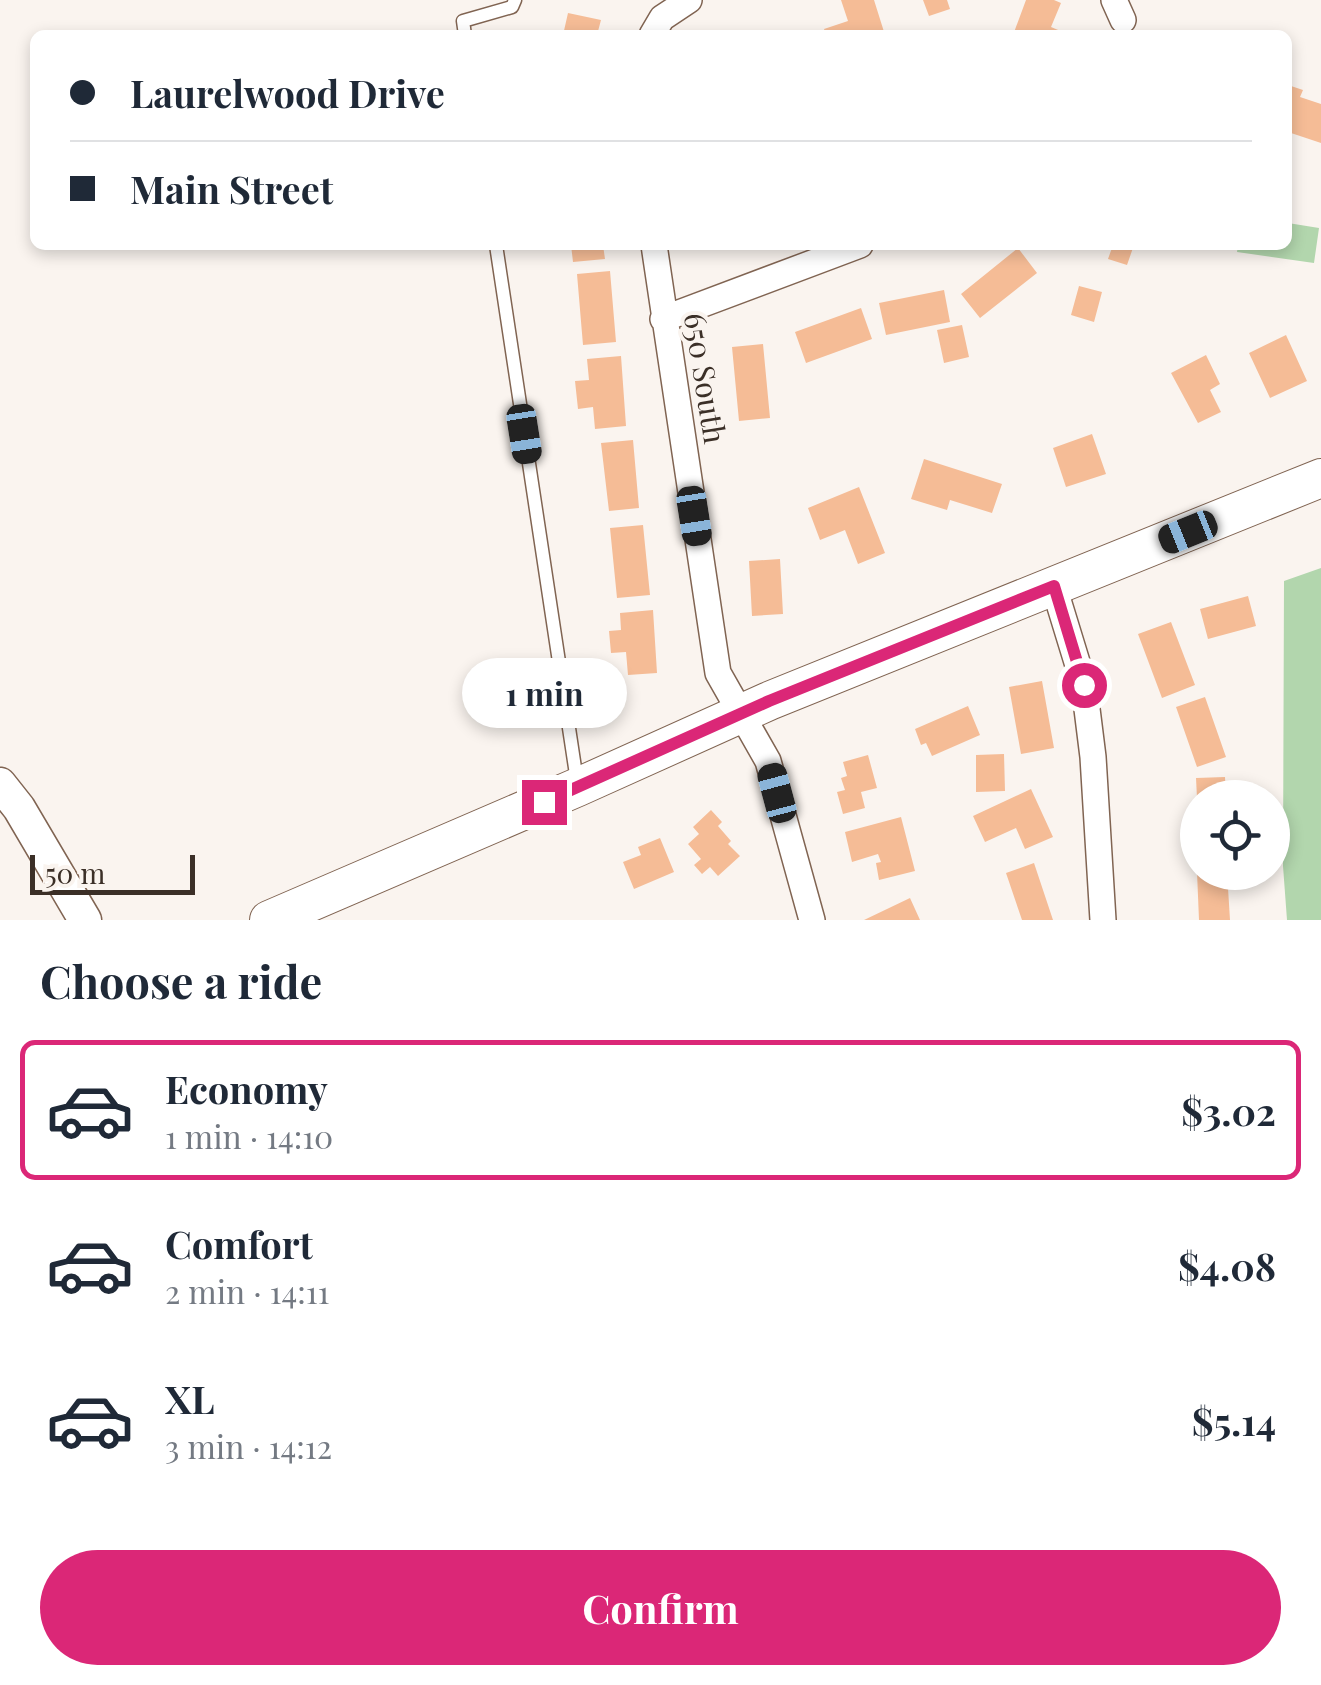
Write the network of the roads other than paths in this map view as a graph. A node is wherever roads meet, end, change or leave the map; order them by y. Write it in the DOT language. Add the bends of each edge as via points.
graph roads {
  1 [pos="515,0"];
  2 [pos="689,0"];
  3 [pos="463,30"];
  4 [pos="655,30"];
  5 [pos="497,250"];
  6 [pos="655,250"];
  7 [pos="848,250"];
  8 [pos="663,319"];
  9 [pos="1321,478"];
  10 [pos="1054,586"];
  11 [pos="741,713"];
  12 [pos="0,784"];
  13 [pos="578,788"];
  14 [pos="85,920"];
  15 [pos="268,920"];
  16 [pos="812,920"];
  17 [pos="1104,920"];
  1 -- 3 [label="lane" via="512,7 462,21"];
  2 -- 4 [label="street"];
  5 -- 13 [label="lane"];
  6 -- 8 [label="street, 650 South"];
  7 -- 8 [label="street"];
  8 -- 11 [label="street, 650 South" via="718,673"];
  9 -- 10 [label="main road"];
  10 -- 11 [label="main road"];
  10 -- 17 [label="street" via="1084,685"];
  11 -- 13 [label="main road"];
  11 -- 16 [label="street, 650 South" via="768,761"];
  12 -- 14 [label="street"];
  13 -- 15 [label="main road"];
}
